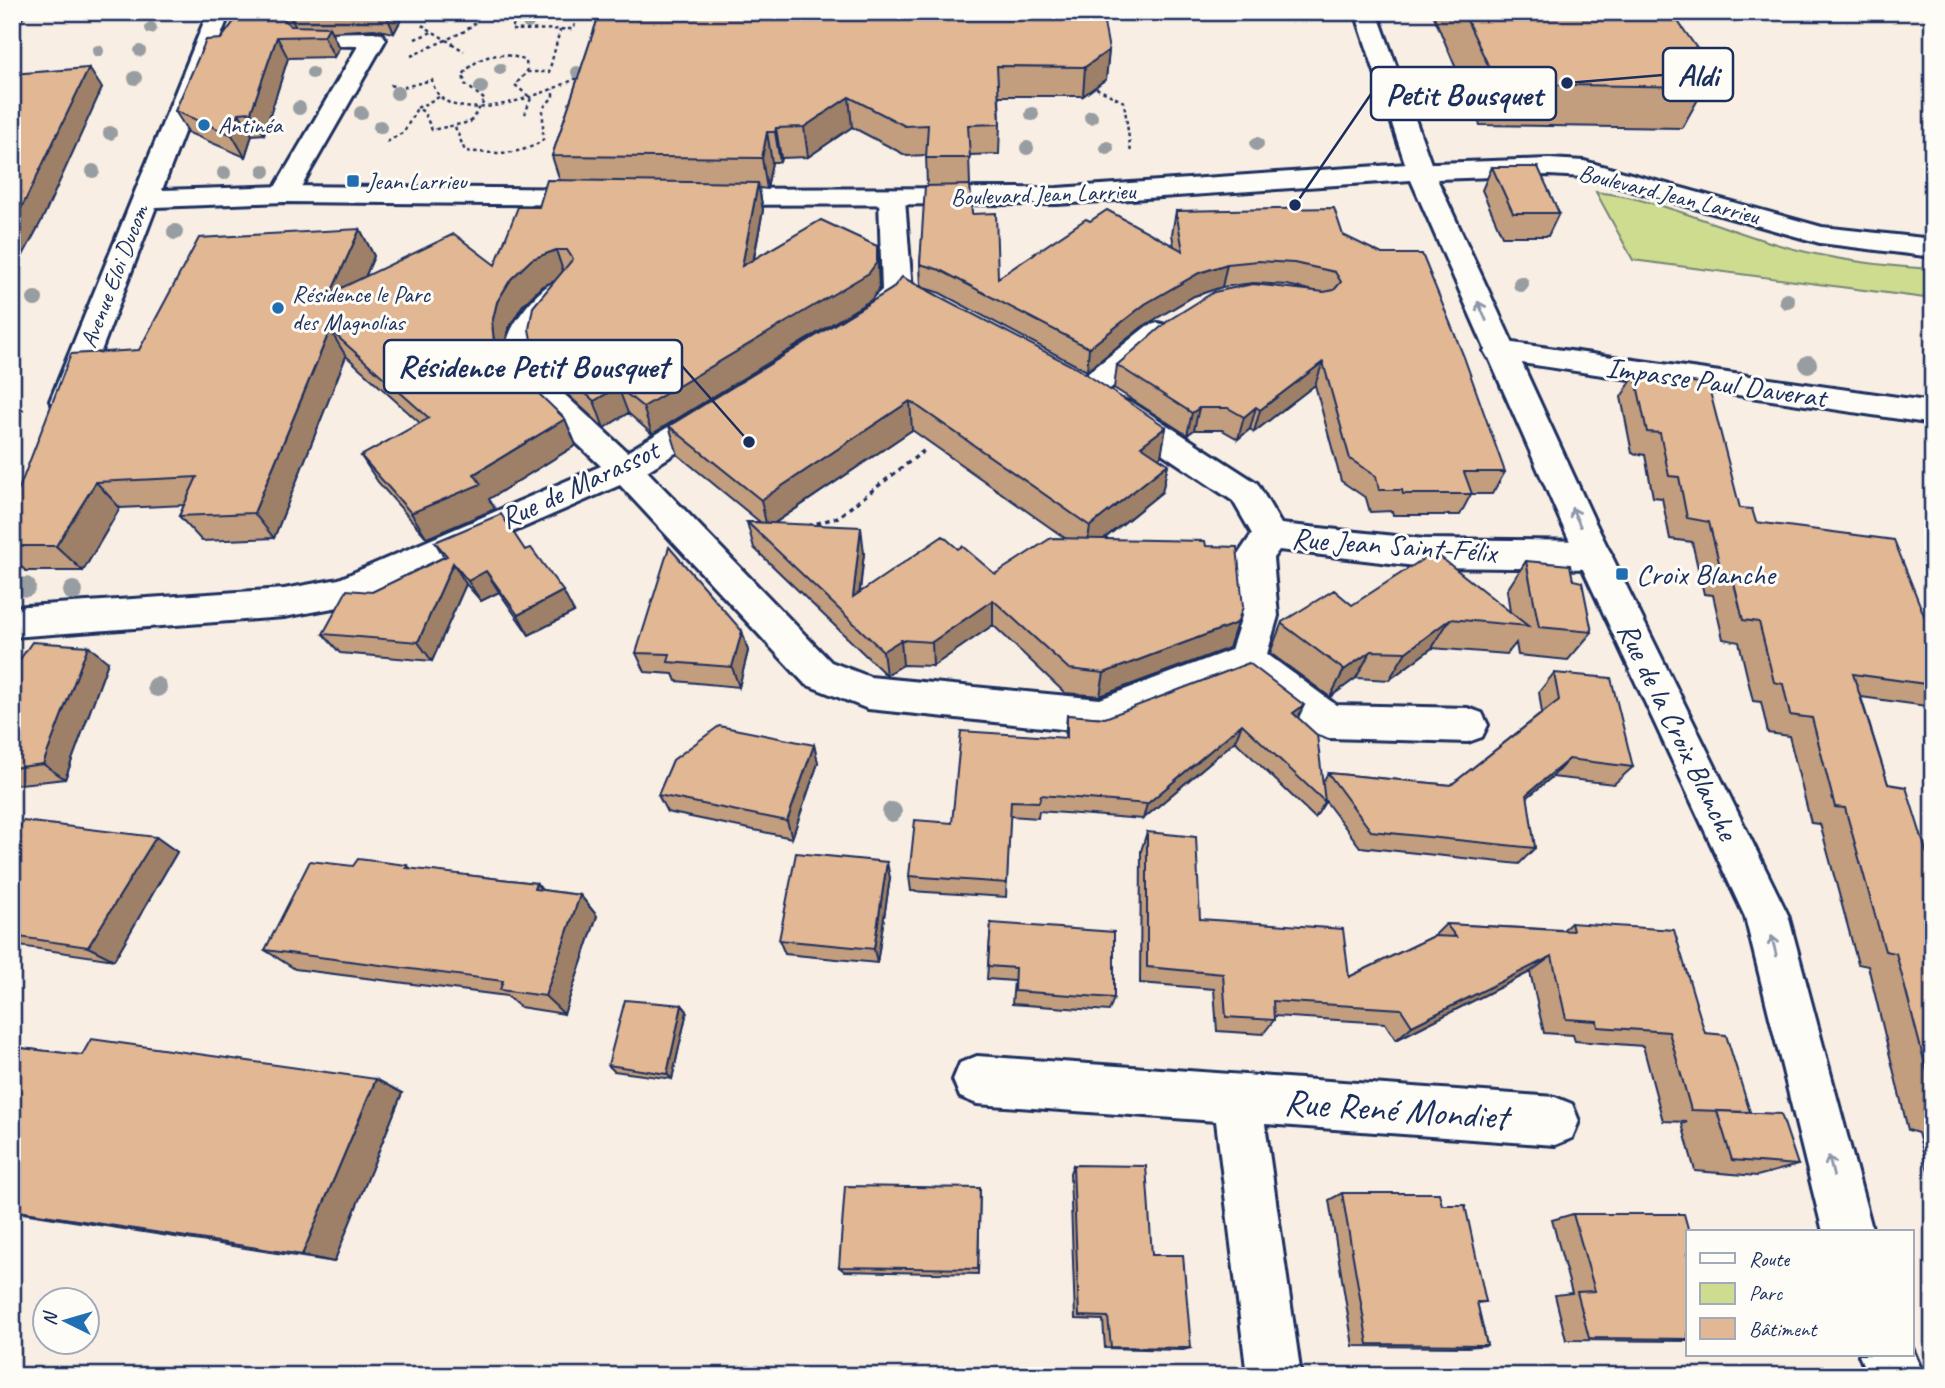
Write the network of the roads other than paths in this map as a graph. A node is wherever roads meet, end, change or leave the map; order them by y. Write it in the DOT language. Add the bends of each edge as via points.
graph roads {
  1 [pos="219,12"];
  2 [pos="1366,12"];
  3 [pos="309,40"];
  4 [pos="1421,172"];
  5 [pos="284,194"];
  6 [pos="617,197"];
  7 [pos="686,197"];
  8 [pos="892,198"];
  9 [pos="144,199"];
  10 [pos="1933,248"];
  11 [pos="566,286"];
  12 [pos="897,291"];
  13 [pos="929,302"];
  14 [pos="1178,316"];
  15 [pos="836,338"];
  16 [pos="1499,351"];
  17 [pos="742,396"];
  18 [pos="1933,413"];
  19 [pos="55,430"];
  20 [pos="625,469"];
  21 [pos="1270,536"];
  22 [pos="1594,555"];
  23 [pos="12,622"];
  24 [pos="1247,660"];
  25 [pos="1468,725"];
  26 [pos="977,1080"];
  27 [pos="1237,1097"];
  28 [pos="1555,1121"];
  29 [pos="1847,1230"];
  30 [pos="1887,1356"];
  31 [pos="1274,1376"];
  32 [pos="1897,1376"];
  1 -- 9 [label="street, Avenue Eloi Ducom"];
  2 -- 4 [label="street, Rue de la Croix Blanche"];
  3 -- 5 [label="street" via="374,39"];
  4 -- 8 [label="street, Boulevard Jean Larrieu" via="1057,196"];
  4 -- 10 [label="street, Boulevard Jean Larrieu" via="1584,169 1820,236"];
  16 -- 4 [label="street, Rue de la Croix Blanche, one-way"];
  5 -- 6 [label="street"];
  5 -- 9 [label="street"];
  7 -- 8 [label="street, Boulevard Jean Larrieu"];
  8 -- 12 [label="street"];
  9 -- 19 [label="street, Avenue Eloi Ducom"];
  11 -- 20 [label="street" via="531,318 522,334 519,358 527,378"];
  12 -- 13 [label="street"];
  12 -- 15 [label="street" via="883,309"];
  14 -- 21 [label="street, Rue Jean Saint-Félix" via="1078,383 1245,492"];
  16 -- 18 [label="street, Impasse Paul Daverat"];
  22 -- 16 [label="street, Rue de la Croix Blanche, one-way"];
  17 -- 20 [label="street, Rue de Marassot"];
  20 -- 23 [label="street, Rue de Marassot" via="344,592 284,603"];
  20 -- 24 [label="street" via="818,673 869,693 1101,716"];
  21 -- 22 [label="street, Rue Jean Saint-Félix" via="1424,553"];
  21 -- 24 [label="street" via="1255,556 1260,615"];
  29 -- 22 [label="street, Rue de la Croix Blanche, one-way" via="1766,915"];
  24 -- 25 [label="street" via="1329,721"];
  26 -- 27 [label="street, Rue René Mondiet"];
  27 -- 28 [label="street, Rue René Mondiet"];
  27 -- 31 [label="street, Rue René Mondiet"];
  30 -- 32 [label="street"];
}
